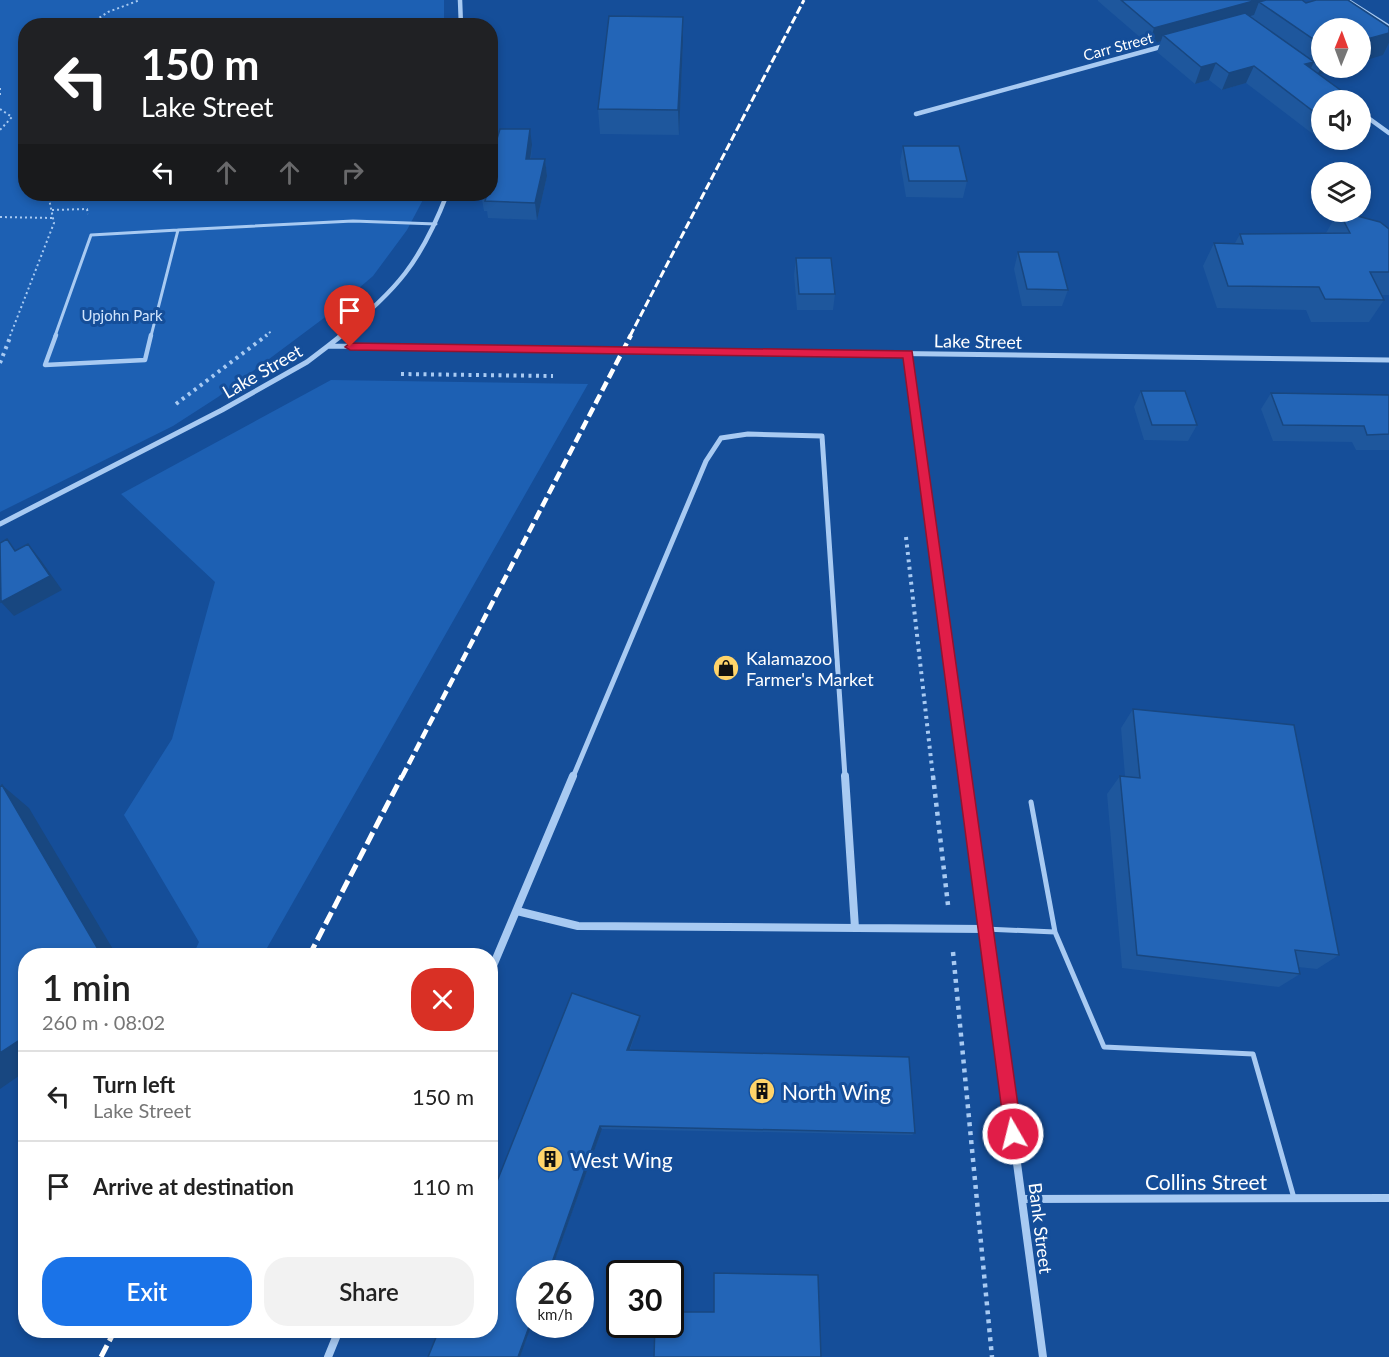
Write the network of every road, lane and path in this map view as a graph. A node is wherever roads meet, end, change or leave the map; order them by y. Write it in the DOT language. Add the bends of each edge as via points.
graph roads {
  1 [pos="140,0"];
  2 [pos="460,0"];
  3 [pos="1348,0"];
  4 [pos="129,2"];
  5 [pos="101,18"];
  6 [pos="461,18"];
  7 [pos="1389,26"];
  8 [pos="1170,44"];
  9 [pos="0,88"];
  10 [pos="0,96"];
  11 [pos="0,109"];
  12 [pos="916,114"];
  13 [pos="1371,120"];
  14 [pos="0,130"];
  15 [pos="1389,133"];
  16 [pos="49,201"];
  17 [pos="444,201"];
  18 [pos="0,217"];
  19 [pos="53,218"];
  20 [pos="436,224"];
  21 [pos="178,230"];
  22 [pos="273,330"];
  23 [pos="327,346"];
  24 [pos="908,354"];
  25 [pos="1389,360"];
  26 [pos="0,363"];
  27 [pos="167,409"];
  28 [pos="0,524"];
  29 [pos="1031,802"];
  30 [pos="517,911"];
  31 [pos="855,928"];
  32 [pos="985,929"];
  33 [pos="1055,932"];
  34 [pos="498,955"];
  35 [pos="1294,1198"];
  36 [pos="1389,1198"];
  37 [pos="1022,1199"];
  38 [pos="336,1338"];
  39 [pos="328,1357"];
  40 [pos="1043,1357"];
  1 -- 4 [label="path"];
  2 -- 6 [label="street"];
  3 -- 7 [label="lane"];
  4 -- 5 [label="path"];
  8 -- 12 [label="street, Carr Street"];
  9 -- 10 [label="path"];
  11 -- 14 [label="path" via="12,117"];
  13 -- 15 [label="street"];
  16 -- 19 [label="path"];
  17 -- 20 [label="street"];
  18 -- 19 [label="path"];
  19 -- 26 [label="path"];
  20 -- 21 [label="lane" via="353,220"];
  20 -- 23 [label="street" via="423,250 381,300"];
  21 -- 21 [label="lane" via="91,235 45,365 145,360"];
  22 -- 27 [label="path"];
  23 -- 24 [label="street, Lake Street"];
  23 -- 28 [label="street, Lake Street" via="307,362 222,410"];
  24 -- 25 [label="street, Lake Street"];
  24 -- 32 [label="street, Bank Street"];
  29 -- 33 [label="lane"];
  30 -- 31 [label="street" via="578,926"];
  30 -- 31 [label="street" via="716,445 722,438 748,434 822,436"];
  30 -- 34 [label="street"];
  31 -- 32 [label="street"];
  32 -- 33 [label="lane"];
  32 -- 37 [label="street, Bank Street"];
  33 -- 35 [label="lane" via="1104,1047 1253,1054"];
  35 -- 36 [label="street, Collins Street"];
  35 -- 37 [label="street, Collins Street"];
  37 -- 40 [label="street, Bank Street"];
  38 -- 39 [label="street"];
}
